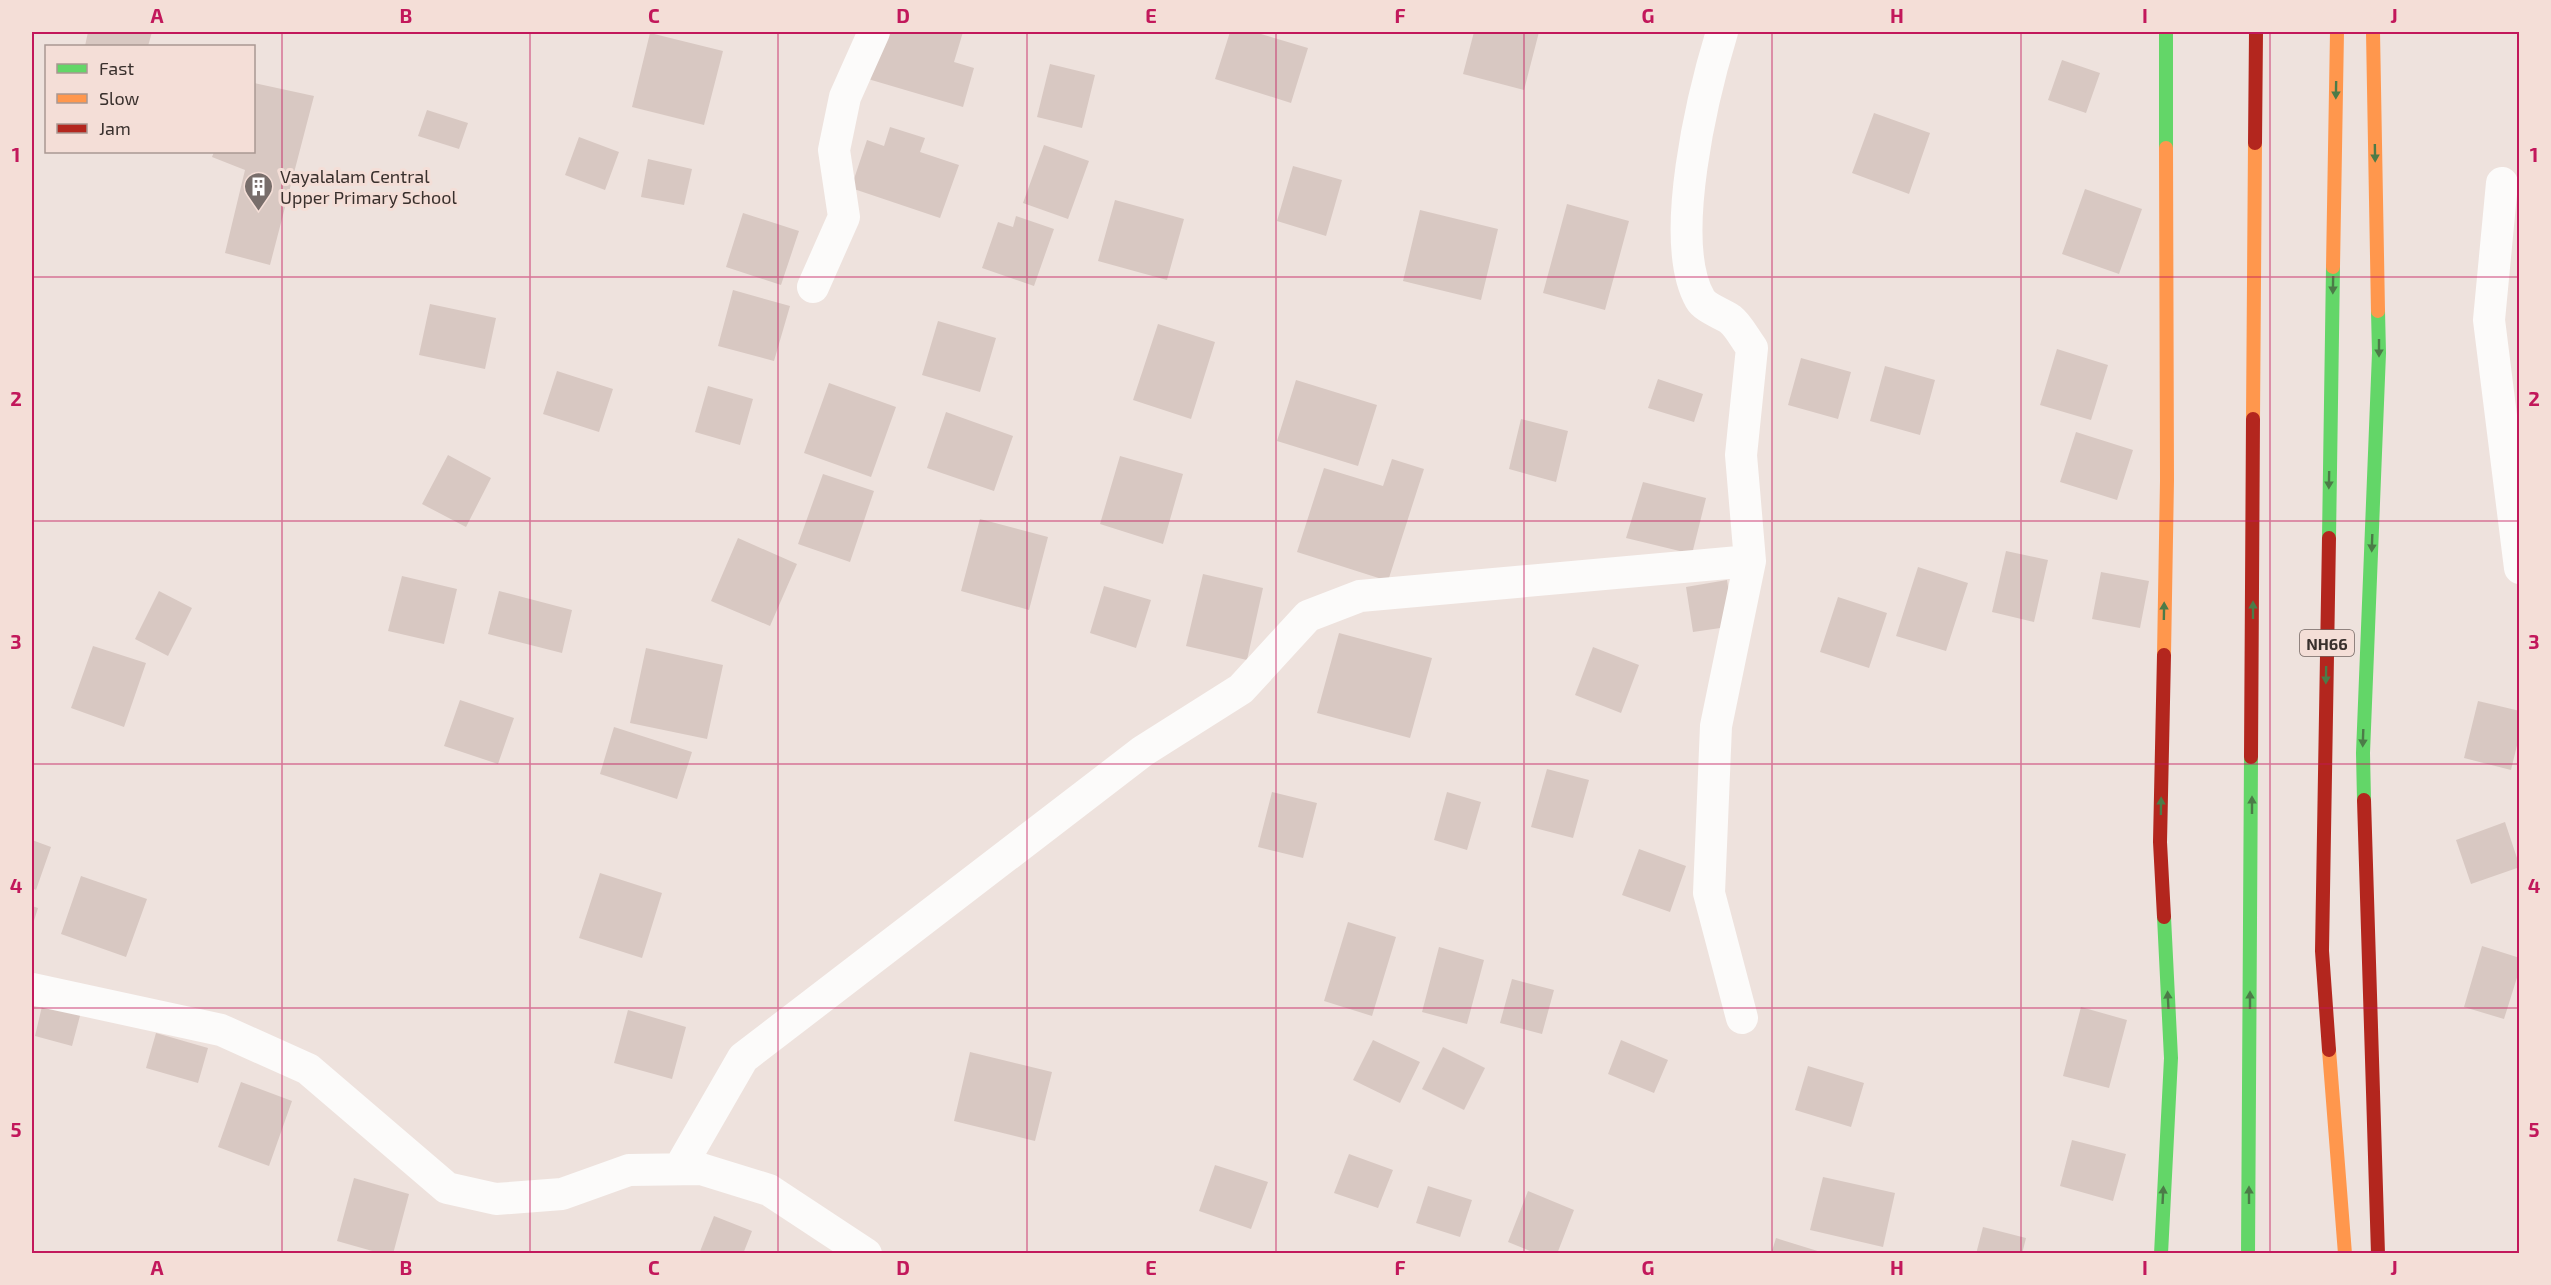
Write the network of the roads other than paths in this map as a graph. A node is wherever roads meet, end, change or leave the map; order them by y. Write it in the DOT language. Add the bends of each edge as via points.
graph roads {
  1 [pos="874,32"];
  2 [pos="1722,32"];
  3 [pos="2166,32"];
  4 [pos="2256,32"];
  5 [pos="2337,32"];
  6 [pos="2373,32"];
  7 [pos="2502,183"];
  8 [pos="813,287"];
  9 [pos="1749,561"];
  10 [pos="2520,568"];
  11 [pos="32,989"];
  12 [pos="1742,1018"];
  13 [pos="680,1169"];
  14 [pos="866,1254"];
  15 [pos="2161,1254"];
  16 [pos="2248,1254"];
  17 [pos="2345,1254"];
  18 [pos="2378,1254"];
  1 -- 8 [label="street" via="845,97 834,150 844,217"];
  2 -- 9 [label="street" via="1695,133 1688,269 1701,302 1732,320 1752,348 1741,455"];
  15 -- 3 [label="main road, one-way" via="2171,1058 2160,842 2167,480"];
  16 -- 4 [label="main road, one-way"];
  5 -- 17 [label="main road, NH66, one-way" via="2322,951"];
  6 -- 18 [label="main road, one-way" via="2379,353 2363,753"];
  7 -- 10 [label="street" via="2489,321"];
  9 -- 12 [label="street" via="1716,726 1709,893"];
  9 -- 13 [label="street" via="1360,596 1308,616 1241,689 1143,752 743,1058"];
  11 -- 13 [label="street" via="221,1030 308,1069 447,1188 496,1199 562,1194 629,1170"];
  13 -- 14 [label="street" via="701,1169 769,1190"];
}
